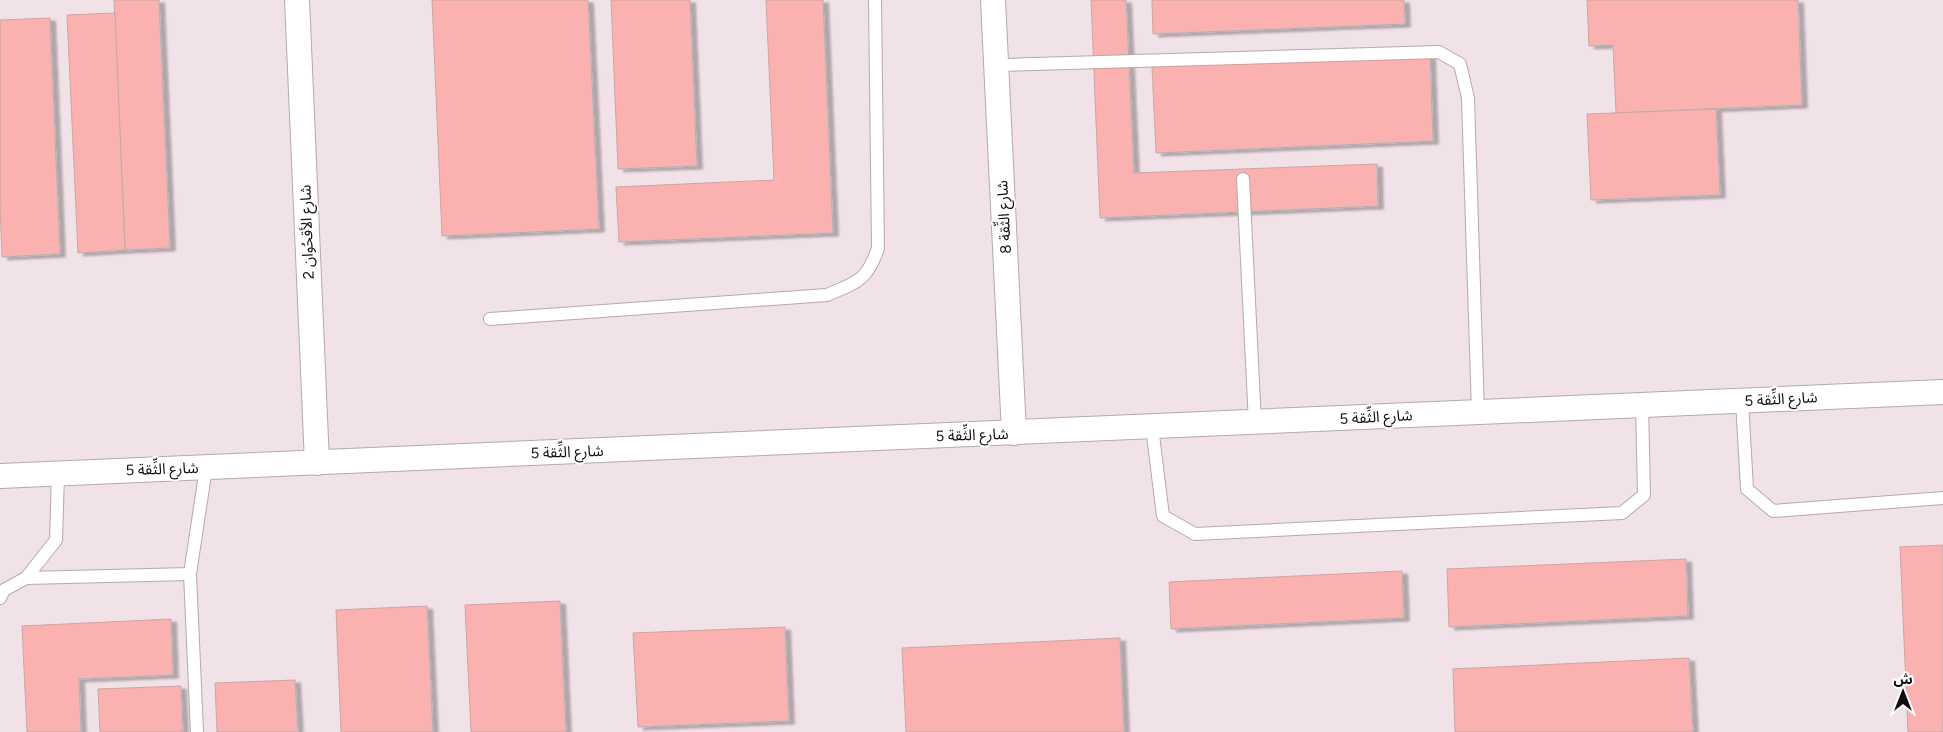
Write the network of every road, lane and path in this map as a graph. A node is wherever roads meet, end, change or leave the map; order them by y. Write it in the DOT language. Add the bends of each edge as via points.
graph roads {
  1 [pos="297,0"];
  2 [pos="875,0"];
  3 [pos="993,0"];
  4 [pos="997,66"];
  5 [pos="1243,180"];
  6 [pos="490,319"];
  7 [pos="1943,392"];
  8 [pos="1742,401"];
  9 [pos="1642,405"];
  10 [pos="1478,413"];
  11 [pos="1256,423"];
  12 [pos="1152,427"];
  13 [pos="1014,433"];
  14 [pos="317,463"];
  15 [pos="206,468"];
  16 [pos="58,474"];
  17 [pos="0,476"];
  18 [pos="1943,498"];
  19 [pos="190,574"];
  20 [pos="26,578"];
  21 [pos="0,598"];
  22 [pos="197,732"];
  1 -- 14 [label="street, شارع الأقحُوان 2"];
  2 -- 6 [label="lane" via="878,248 871,269 855,283 827,296"];
  3 -- 4 [label="street, شارع الثِّقة 8"];
  4 -- 10 [label="lane" via="1438,52 1460,64 1468,98"];
  4 -- 13 [label="street, شارع الثِّقة 8"];
  5 -- 11 [label="lane"];
  7 -- 8 [label="street, شارع الثِّقة 5"];
  8 -- 9 [label="street, شارع الثِّقة 5"];
  8 -- 18 [label="lane" via="1747,489 1773,511"];
  9 -- 10 [label="street, شارع الثِّقة 5"];
  9 -- 12 [label="lane" via="1644,495 1622,513 1195,534 1163,516"];
  10 -- 11 [label="street, شارع الثِّقة 5"];
  11 -- 12 [label="street, شارع الثِّقة 5"];
  12 -- 13 [label="street, شارع الثِّقة 5"];
  13 -- 14 [label="street, شارع الثِّقة 5"];
  14 -- 15 [label="street, شارع الثِّقة 5"];
  15 -- 16 [label="street, شارع الثِّقة 5"];
  15 -- 19 [label="lane"];
  16 -- 17 [label="street, شارع الثِّقة 5"];
  16 -- 20 [label="lane" via="56,540"];
  19 -- 20 [label="lane"];
  19 -- 22 [label="lane"];
  20 -- 21 [label="lane" via="4,590"];
}
